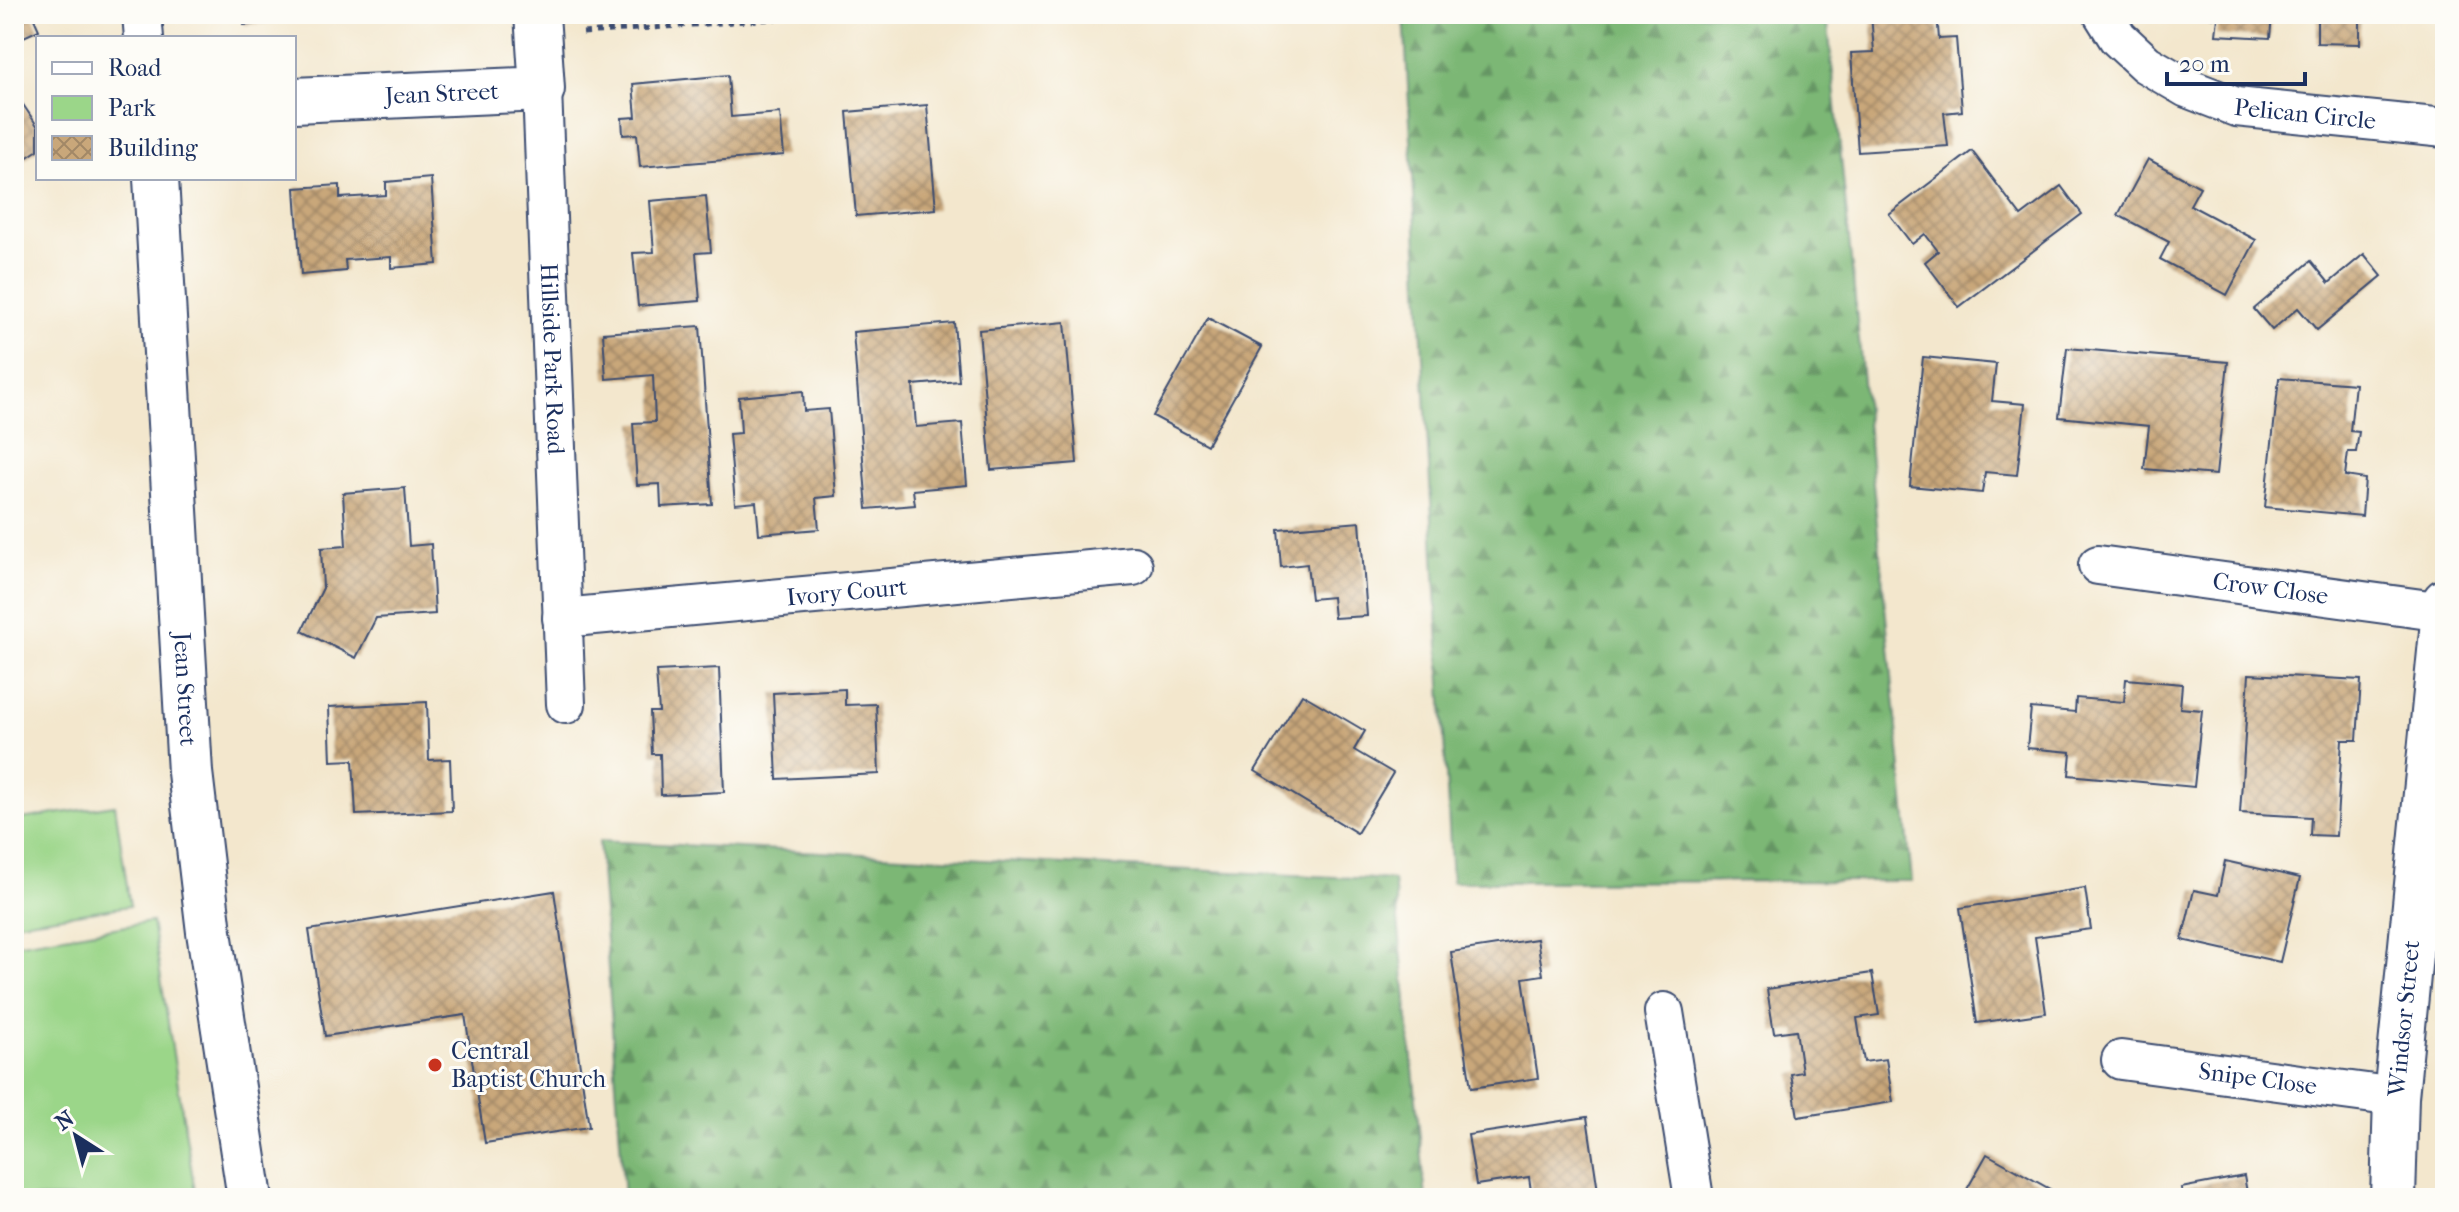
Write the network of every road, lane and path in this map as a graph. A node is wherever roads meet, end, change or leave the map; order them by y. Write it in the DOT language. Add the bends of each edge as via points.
graph roads {
  1 [pos="142,14"];
  2 [pos="842,14"];
  3 [pos="2103,14"];
  4 [pos="538,25"];
  5 [pos="144,36"];
  6 [pos="542,89"];
  7 [pos="296,100"];
  8 [pos="2445,128"];
  9 [pos="156,180"];
  10 [pos="2098,565"];
  11 [pos="1133,566"];
  12 [pos="2444,607"];
  13 [pos="562,618"];
  14 [pos="566,704"];
  15 [pos="1664,1012"];
  16 [pos="2121,1060"];
  17 [pos="2396,1097"];
  18 [pos="250,1198"];
  19 [pos="1694,1198"];
  20 [pos="2393,1198"];
  1 -- 5 [label="street"];
  2 -- 4 [label="path"];
  3 -- 8 [label="street, Pelican Circle" via="2130,52 2167,78 2212,99 2236,107"];
  4 -- 6 [label="street, Hillside Park Road"];
  6 -- 7 [label="street, Jean Street"];
  6 -- 13 [label="street, Hillside Park Road"];
  9 -- 18 [label="street, Jean Street" via="190,772"];
  10 -- 12 [label="street, Crow Close"];
  11 -- 13 [label="street, Ivory Court"];
  12 -- 17 [label="street, Windsor Street"];
  13 -- 14 [label="street, Hillside Park Road"];
  15 -- 19 [label="street"];
  16 -- 17 [label="street, Snipe Close"];
  17 -- 20 [label="street, Windsor Street"];
}
